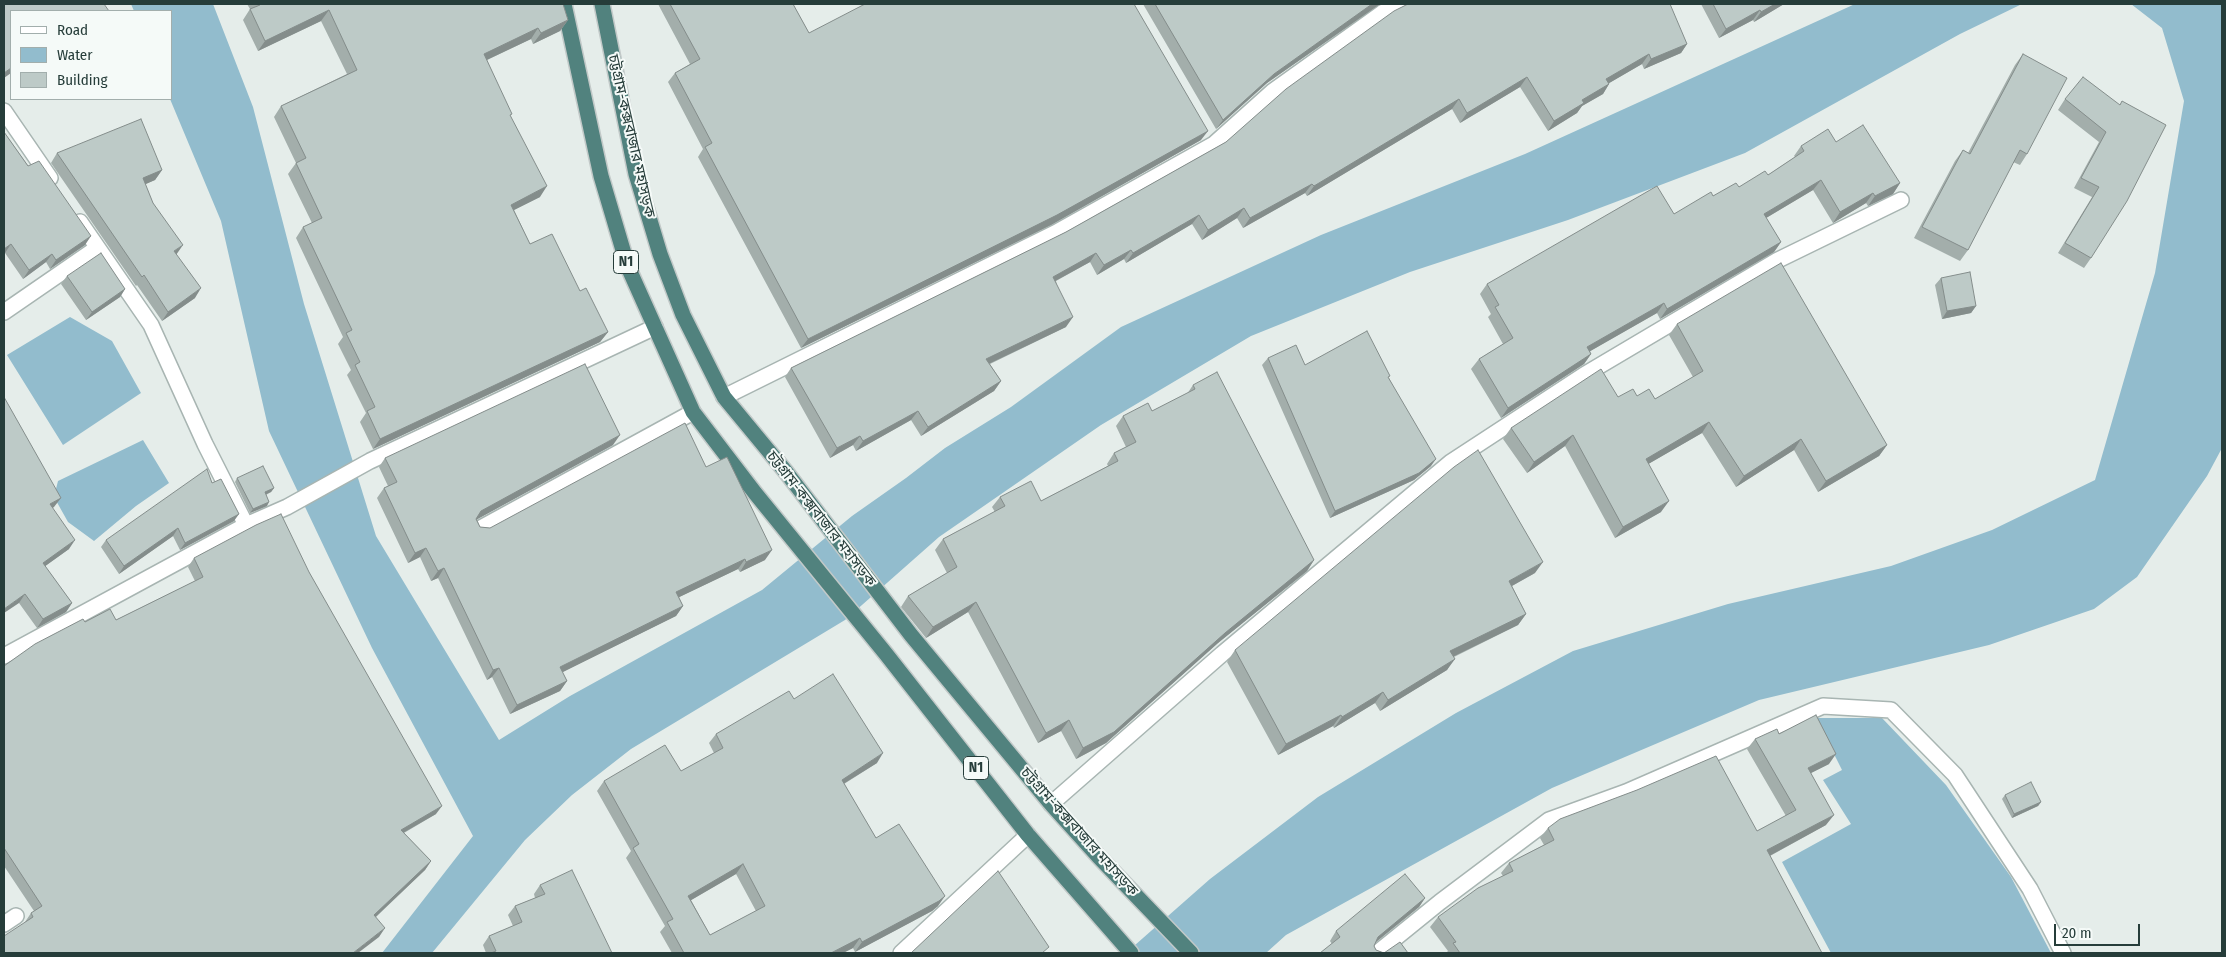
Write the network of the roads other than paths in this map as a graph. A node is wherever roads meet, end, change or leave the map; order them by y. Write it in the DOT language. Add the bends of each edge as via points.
graph roads {
  1 [pos="564,4"];
  2 [pos="602,4"];
  3 [pos="1400,4"];
  4 [pos="4,111"];
  5 [pos="1204,127"];
  6 [pos="1214,144"];
  7 [pos="59,192"];
  8 [pos="1901,200"];
  9 [pos="70,208"];
  10 [pos="97,248"];
  11 [pos="4,312"];
  12 [pos="655,327"];
  13 [pos="724,397"];
  14 [pos="693,412"];
  15 [pos="246,525"];
  16 [pos="479,529"];
  17 [pos="4,656"];
  18 [pos="1052,804"];
  19 [pos="1028,834"];
  20 [pos="901,953"];
  21 [pos="1131,953"];
  22 [pos="1190,953"];
  23 [pos="1377,953"];
  24 [pos="2063,953"];
  1 -- 12 [label="highway, N1" via="601,176 628,266"];
  2 -- 13 [label="highway, চট্টগ্রাম-কক্সবাজার মহাসড়ক / N1" via="636,174 660,254 683,315"];
  3 -- 6 [label="street" via="1272,91"];
  4 -- 7 [label="street"];
  5 -- 6 [label="street"];
  6 -- 13 [label="street" via="1055,233"];
  8 -- 18 [label="street" via="1778,260 1584,375 1451,462 1222,654"];
  9 -- 10 [label="street"];
  10 -- 11 [label="street"];
  10 -- 15 [label="street" via="151,325"];
  12 -- 14 [label="highway, N1"];
  12 -- 15 [label="street" via="370,461 287,507"];
  13 -- 18 [label="highway, চট্টগ্রাম-কক্সবাজার মহাসড়ক / N1" via="911,635"];
  14 -- 16 [label="street"];
  14 -- 19 [label="highway, N1"];
  15 -- 17 [label="street"];
  18 -- 22 [label="highway, চট্টগ্রাম-কক্সবাজার মহাসড়ক / N1"];
  19 -- 20 [label="street"];
  19 -- 21 [label="highway, N1"];
  23 -- 24 [label="street" via="1550,820 1626,792 1823,706 1891,710 1955,775 2030,889"];
}
